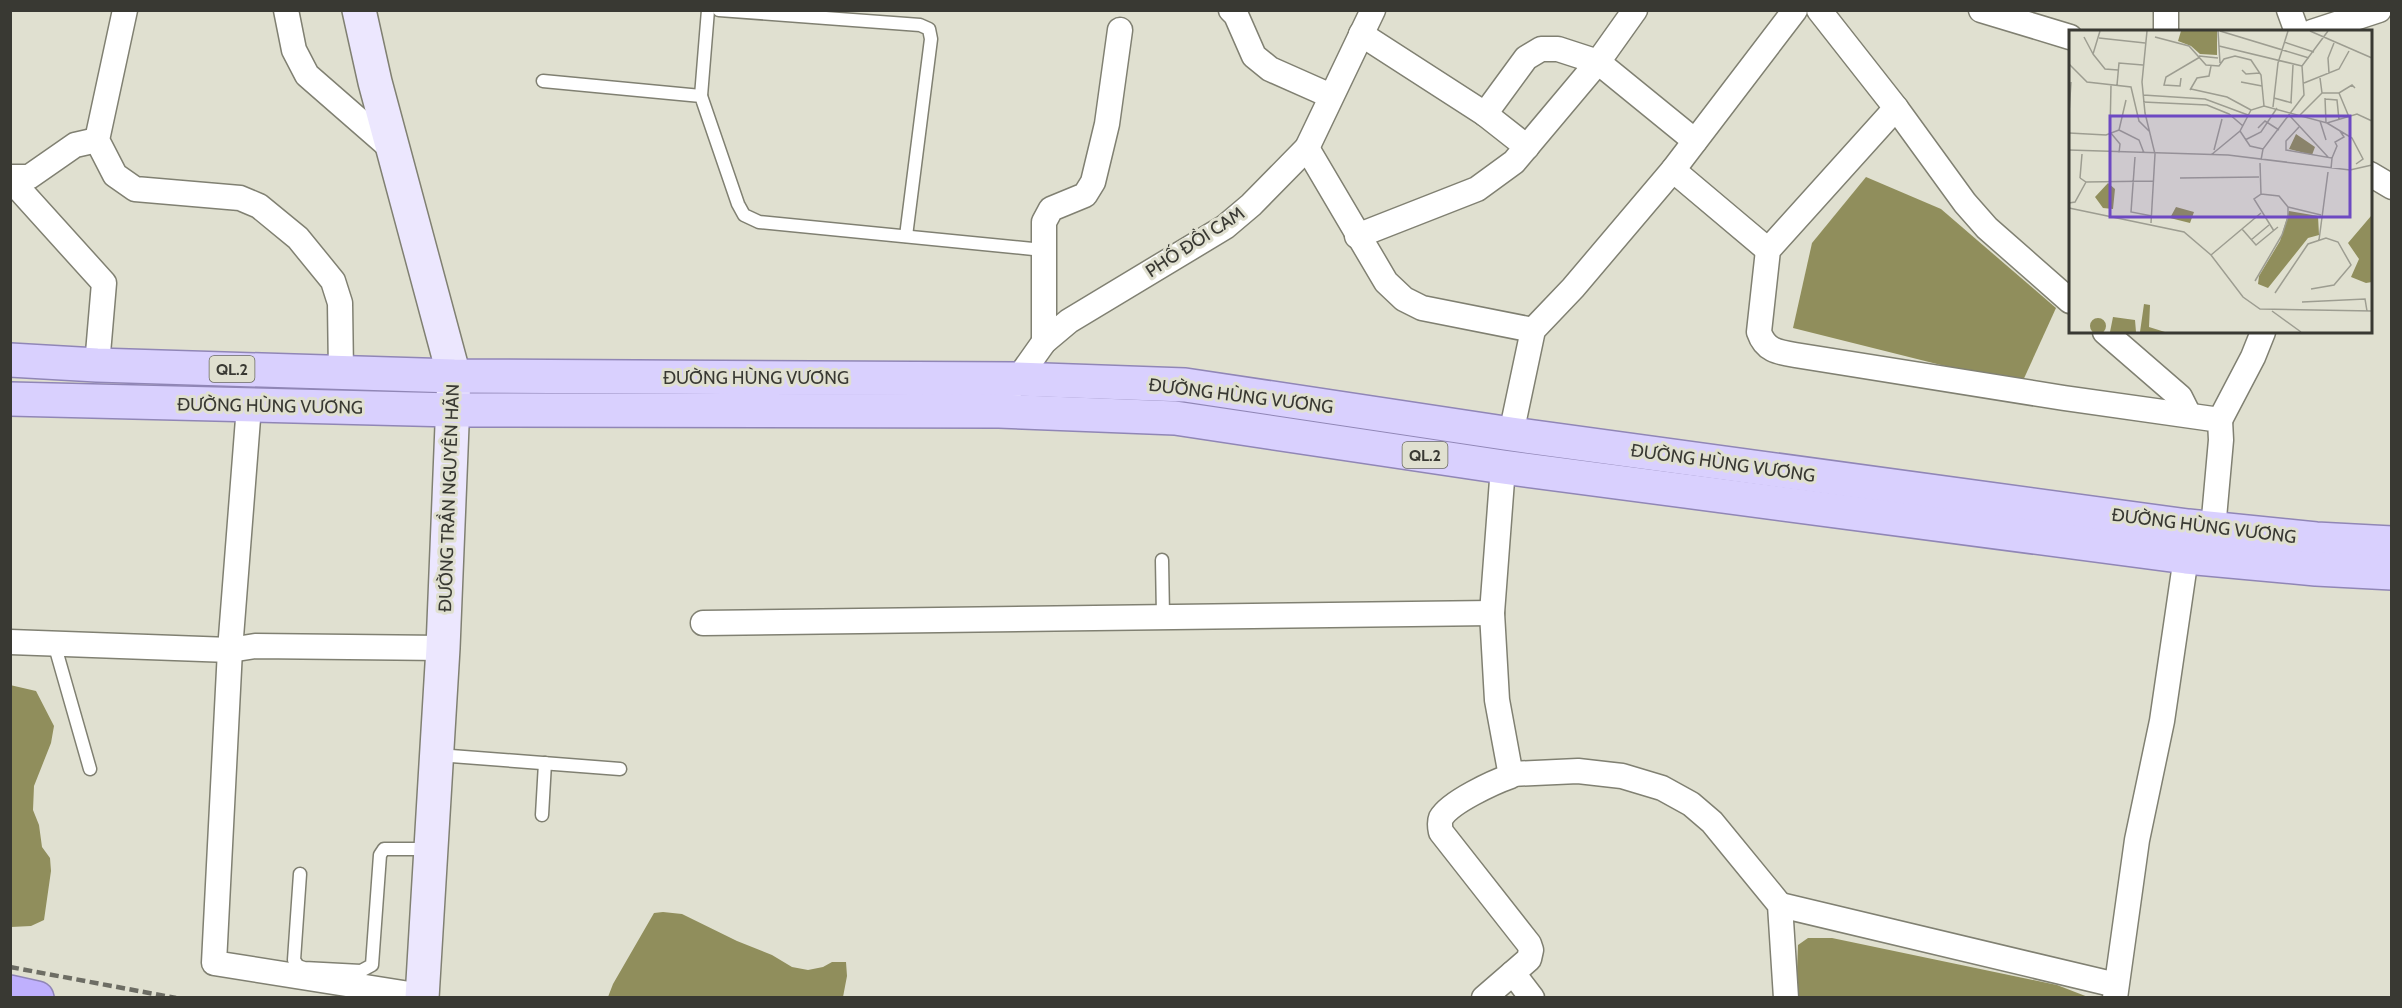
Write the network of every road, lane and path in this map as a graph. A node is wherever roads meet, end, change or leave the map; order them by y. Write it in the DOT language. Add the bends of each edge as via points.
graph roads {
  1 [pos="124,10"];
  2 [pos="286,10"];
  3 [pos="359,10"];
  4 [pos="708,10"];
  5 [pos="719,10"];
  6 [pos="1231,10"];
  7 [pos="1373,10"];
  8 [pos="1635,10"];
  9 [pos="1795,10"];
  10 [pos="1819,10"];
  11 [pos="1981,10"];
  12 [pos="2166,10"];
  13 [pos="2289,10"];
  14 [pos="2379,10"];
  15 [pos="1120,30"];
  16 [pos="2166,30"];
  17 [pos="2296,30"];
  18 [pos="2319,30"];
  19 [pos="1361,34"];
  20 [pos="2069,37"];
  21 [pos="1598,62"];
  22 [pos="543,81"];
  23 [pos="701,96"];
  24 [pos="1330,96"];
  25 [pos="1896,108"];
  26 [pos="1485,114"];
  27 [pos="97,140"];
  28 [pos="1695,141"];
  29 [pos="1527,147"];
  30 [pos="1307,148"];
  31 [pos="393,150"];
  32 [pos="1673,170"];
  33 [pos="2372,175"];
  34 [pos="10,178"];
  35 [pos="2391,188"];
  36 [pos="906,236"];
  37 [pos="1357,236"];
  38 [pos="1043,250"];
  39 [pos="1768,250"];
  40 [pos="2069,300"];
  41 [pos="1533,330"];
  42 [pos="2106,333"];
  43 [pos="2263,333"];
  44 [pos="1044,342"];
  45 [pos="10,360"];
  46 [pos="97,365"];
  47 [pos="341,373"];
  48 [pos="454,376"];
  49 [pos="1016,379"];
  50 [pos="10,399"];
  51 [pos="249,406"];
  52 [pos="453,410"];
  53 [pos="999,411"];
  54 [pos="2188,414"];
  55 [pos="2220,420"];
  56 [pos="1511,434"];
  57 [pos="1503,466"];
  58 [pos="1851,496"];
  59 [pos="2213,529"];
  60 [pos="2391,543"];
  61 [pos="2186,557"];
  62 [pos="1162,560"];
  63 [pos="2391,573"];
  64 [pos="1492,613"];
  65 [pos="1162,616"];
  66 [pos="703,623"];
  67 [pos="10,642"];
  68 [pos="54,644"];
  69 [pos="443,648"];
  70 [pos="230,650"];
  71 [pos="436,755"];
  72 [pos="545,763"];
  73 [pos="90,769"];
  74 [pos="620,769"];
  75 [pos="1511,774"];
  76 [pos="542,815"];
  77 [pos="431,849"];
  78 [pos="300,874"];
  79 [pos="1780,905"];
  80 [pos="1513,973"];
  81 [pos="2115,991"];
  82 [pos="10,992"];
  83 [pos="422,997"];
  84 [pos="36,998"];
  85 [pos="1484,998"];
  86 [pos="1532,998"];
  87 [pos="1786,998"];
  1 -- 27 [label="street"];
  2 -- 31 [label="street" via="294,50 307,75"];
  3 -- 31 [label="street, ĐƯỜNG TRẦN NGUYÊN HÃN"];
  4 -- 23 [label="lane"];
  5 -- 36 [label="lane" via="929,29 931,39"];
  6 -- 24 [label="street" via="1254,56 1270,69"];
  7 -- 19 [label="street, PHỐ ĐỒI CAM"];
  8 -- 21 [label="street"];
  9 -- 28 [label="street"];
  10 -- 25 [label="street"];
  11 -- 20 [label="street"];
  12 -- 16 [label="street"];
  13 -- 17 [label="street"];
  14 -- 18 [label="street"];
  15 -- 38 [label="street" via="1107,124 1093,182 1085,195 1051,209 1044,222"];
  19 -- 24 [label="street, PHỐ ĐỒI CAM"];
  19 -- 26 [label="street"];
  21 -- 26 [label="street" via="1558,49 1541,49 1526,58"];
  21 -- 28 [label="street"];
  21 -- 29 [label="street"];
  22 -- 23 [label="lane"];
  23 -- 36 [label="lane" via="744,215 759,222"];
  24 -- 30 [label="street, PHỐ ĐỒI CAM"];
  25 -- 39 [label="street"];
  25 -- 40 [label="street" via="1987,228"];
  26 -- 29 [label="street"];
  27 -- 34 [label="street" via="75,145 29,177"];
  27 -- 47 [label="street" via="115,175 135,189 240,198 259,206 298,238 333,281 340,303"];
  28 -- 32 [label="street"];
  29 -- 37 [label="street" via="1514,162 1477,189"];
  30 -- 37 [label="street"];
  30 -- 44 [label="street, PHỐ ĐỒI CAM" via="1225,227 1070,321"];
  31 -- 48 [label="street, ĐƯỜNG TRẦN NGUYÊN HÃN"];
  32 -- 39 [label="street"];
  32 -- 41 [label="street"];
  33 -- 35 [label="street"];
  34 -- 46 [label="street" via="104,283"];
  36 -- 38 [label="lane"];
  37 -- 41 [label="street" via="1386,282 1404,299 1422,308"];
  38 -- 44 [label="street"];
  39 -- 54 [label="street" via="1759,332 1762,342 1773,351"];
  41 -- 56 [label="street"];
  42 -- 54 [label="street" via="2180,397"];
  43 -- 55 [label="street"];
  44 -- 49 [label="street, PHỐ ĐỒI CAM"];
  45 -- 46 [label="main road, ĐƯỜNG HÙNG VƯƠNG / QL.2"];
  46 -- 47 [label="main road, ĐƯỜNG HÙNG VƯƠNG / QL.2"];
  47 -- 48 [label="main road, ĐƯỜNG HÙNG VƯƠNG / QL.2"];
  48 -- 49 [label="main road, ĐƯỜNG HÙNG VƯƠNG / QL.2"];
  48 -- 52 [label="street, ĐƯỜNG TRẦN NGUYÊN HÃN"];
  49 -- 53 [label="street, PHỐ ĐỒI CAM"];
  49 -- 56 [label="main road, ĐƯỜNG HÙNG VƯƠNG / QL.2" via="1185,385"];
  50 -- 51 [label="main road, ĐƯỜNG HÙNG VƯƠNG / QL.2"];
  51 -- 52 [label="main road, ĐƯỜNG HÙNG VƯƠNG / QL.2"];
  51 -- 70 [label="street"];
  52 -- 53 [label="main road, ĐƯỜNG HÙNG VƯƠNG / QL.2"];
  52 -- 69 [label="street, ĐƯỜNG TRẦN NGUYÊN HÃN"];
  53 -- 57 [label="main road, ĐƯỜNG HÙNG VƯƠNG / QL.2" via="1174,417"];
  54 -- 55 [label="street"];
  55 -- 59 [label="street"];
  56 -- 58 [label="main road, ĐƯỜNG HÙNG VƯƠNG / QL.2"];
  57 -- 58 [label="main road, ĐƯỜNG HÙNG VƯƠNG / QL.2"];
  57 -- 64 [label="street"];
  58 -- 59 [label="main road, ĐƯỜNG HÙNG VƯƠNG / QL.2"];
  58 -- 61 [label="main road, ĐƯỜNG HÙNG VƯƠNG / QL.2"];
  59 -- 60 [label="main road, ĐƯỜNG HÙNG VƯƠNG / QL.2"];
  61 -- 63 [label="main road, ĐƯỜNG HÙNG VƯƠNG / QL.2"];
  61 -- 81 [label="street"];
  62 -- 65 [label="lane"];
  64 -- 65 [label="street"];
  64 -- 75 [label="street" via="1497,700"];
  65 -- 66 [label="street"];
  67 -- 68 [label="street"];
  68 -- 70 [label="street"];
  68 -- 73 [label="lane"];
  69 -- 70 [label="street" via="255,646"];
  69 -- 71 [label="street, ĐƯỜNG TRẦN NGUYÊN HÃN"];
  70 -- 83 [label="street" via="214,963"];
  71 -- 72 [label="lane"];
  71 -- 77 [label="street, ĐƯỜNG TRẦN NGUYÊN HÃN"];
  72 -- 74 [label="lane"];
  72 -- 76 [label="lane"];
  75 -- 79 [label="street" via="1578,771 1622,776 1662,788 1691,804 1712,822"];
  75 -- 80 [label="street" via="1462,801 1439,821 1441,832 1529,944 1529,959"];
  77 -- 78 [label="lane" via="384,849 380,855 372,965 361,971 304,968 294,960"];
  77 -- 83 [label="street, ĐƯỜNG TRẦN NGUYÊN HÃN"];
  79 -- 81 [label="street"];
  79 -- 87 [label="street"];
  80 -- 85 [label="street"];
  80 -- 86 [label="street"];
  82 -- 84 [label="highway"];
}
